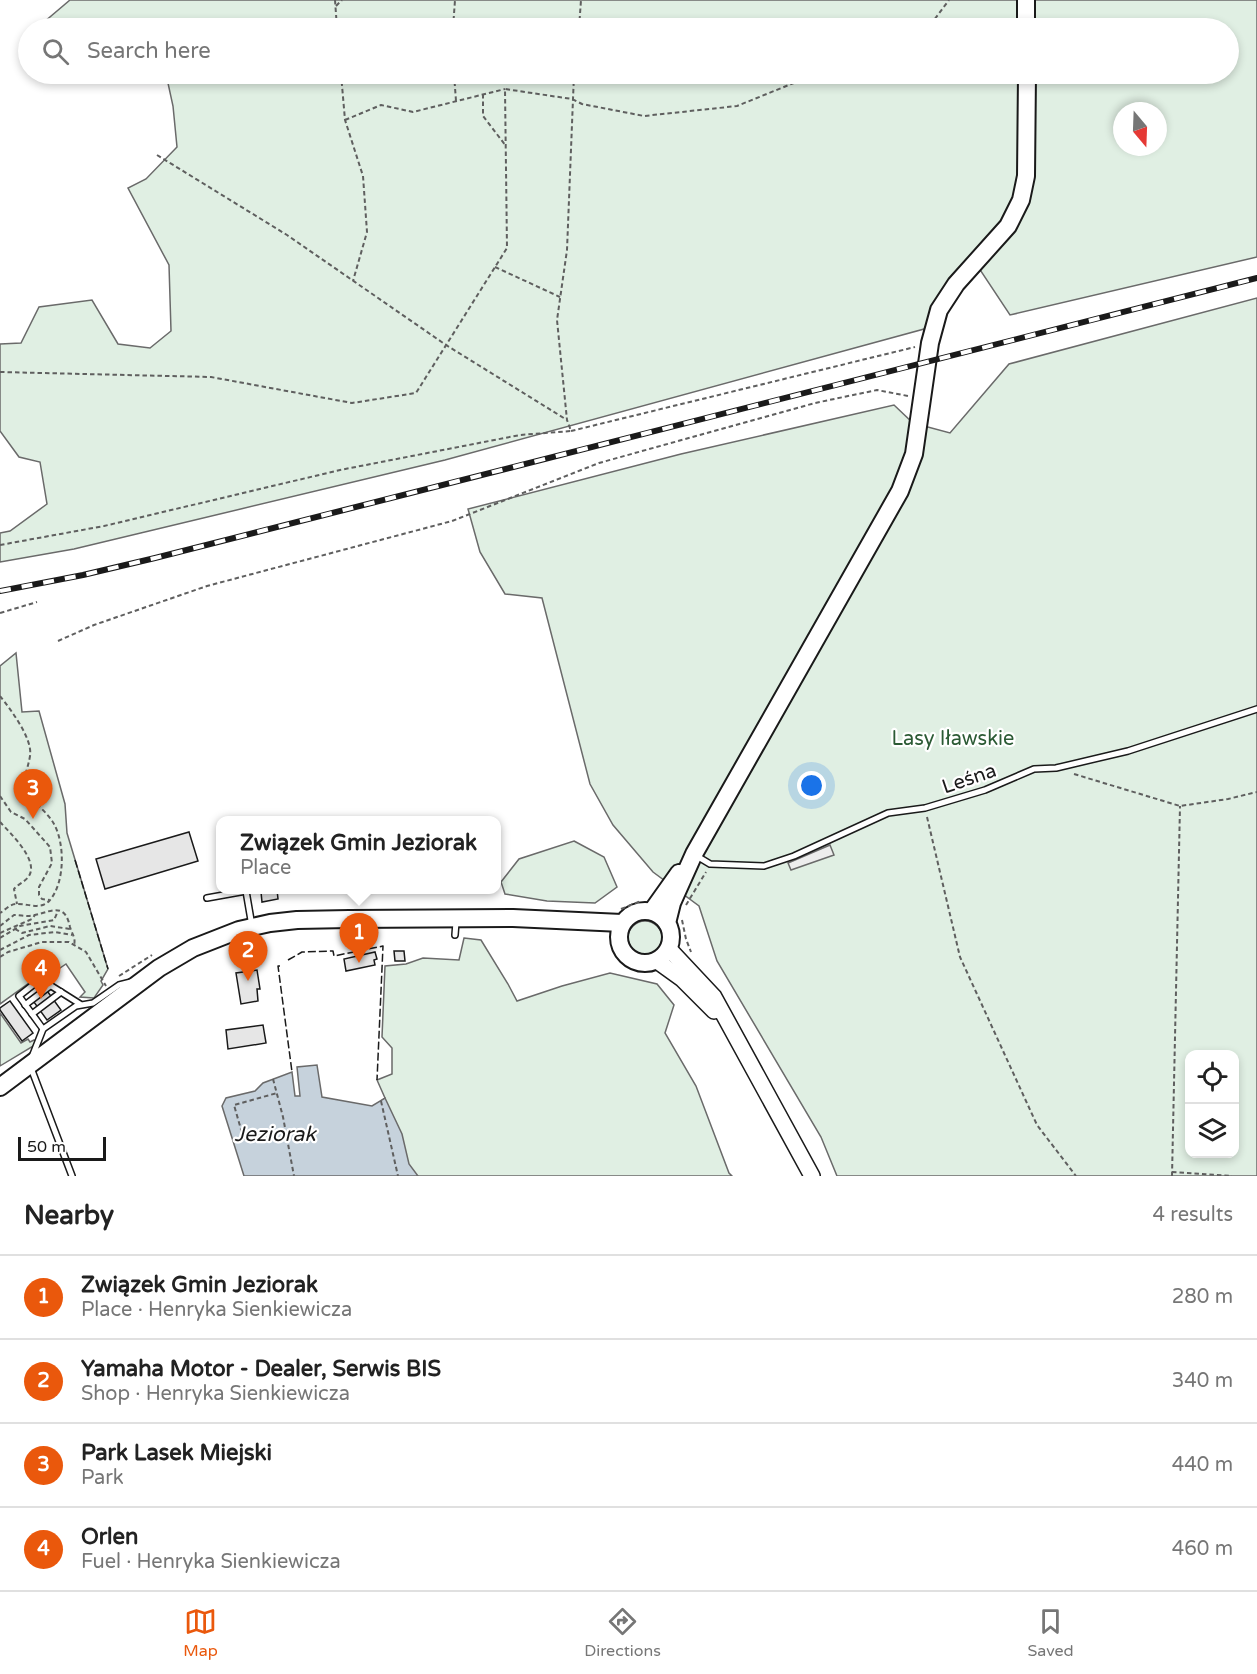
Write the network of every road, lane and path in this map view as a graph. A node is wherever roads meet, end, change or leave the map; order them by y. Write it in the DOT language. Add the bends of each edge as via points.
graph roads {
  1 [pos="335,0"];
  2 [pos="342,0"];
  3 [pos="455,0"];
  4 [pos="581,0"];
  5 [pos="949,0"];
  6 [pos="1026,0"];
  7 [pos="335,7"];
  8 [pos="336,18"];
  9 [pos="454,18"];
  10 [pos="580,18"];
  11 [pos="936,18"];
  12 [pos="1026,18"];
  13 [pos="342,84"];
  14 [pos="455,84"];
  15 [pos="573,84"];
  16 [pos="791,84"];
  17 [pos="1027,84"];
  18 [pos="505,89"];
  19 [pos="483,94"];
  20 [pos="572,99"];
  21 [pos="456,101"];
  22 [pos="345,120"];
  23 [pos="506,146"];
  24 [pos="157,155"];
  25 [pos="495,267"];
  26 [pos="353,281"];
  27 [pos="560,297"];
  28 [pos="930,343"];
  29 [pos="446,345"];
  30 [pos="0,372"];
  31 [pos="923,399"];
  32 [pos="567,420"];
  33 [pos="571,431"];
  34 [pos="0,545"];
  35 [pos="37,602"];
  36 [pos="0,613"];
  37 [pos="58,641"];
  38 [pos="0,696"];
  39 [pos="1257,709"];
  40 [pos="1056,768"];
  41 [pos="1257,792"];
  42 [pos="0,796"];
  43 [pos="1180,806"];
  44 [pos="925,808"];
  45 [pos="0,822"];
  46 [pos="694,854"];
  47 [pos="710,864"];
  48 [pos="229,894"];
  49 [pos="246,894"];
  50 [pos="207,898"];
  51 [pos="51,899"];
  52 [pos="672,902"];
  53 [pos="17,904"];
  54 [pos="58,911"];
  55 [pos="652,911"];
  56 [pos="0,913"];
  57 [pos="34,915"];
  58 [pos="622,916"];
  59 [pos="349,919"];
  60 [pos="560,921"];
  61 [pos="667,923"];
  62 [pos="0,926"];
  63 [pos="252,927"];
  64 [pos="15,929"];
  65 [pos="71,929"];
  66 [pos="36,930"];
  67 [pos="1,933"];
  68 [pos="35,934"];
  69 [pos="74,937"];
  70 [pos="0,938"];
  71 [pos="359,941"];
  72 [pos="619,941"];
  73 [pos="74,945"];
  74 [pos="669,949"];
  75 [pos="0,950"];
  76 [pos="160,950"];
  77 [pos="0,957"];
  78 [pos="693,959"];
  79 [pos="657,961"];
  80 [pos="115,979"];
  81 [pos="144,979"];
  82 [pos="50,986"];
  83 [pos="61,992"];
  84 [pos="93,1003"];
  85 [pos="80,1004"];
  86 [pos="25,1005"];
  87 [pos="32,1014"];
  88 [pos="43,1029"];
  89 [pos="732,1031"];
  90 [pos="29,1064"];
  91 [pos="273,1079"];
  92 [pos="0,1087"];
  93 [pos="277,1093"];
  94 [pos="381,1101"];
  95 [pos="244,1140"];
  96 [pos="808,1172"];
  97 [pos="1172,1174"];
  98 [pos="72,1176"];
  99 [pos="294,1176"];
  100 [pos="398,1176"];
  101 [pos="1076,1176"];
  102 [pos="1232,1176"];
  1 -- 7 [label="path"];
  2 -- 7 [label="path"];
  3 -- 9 [label="path"];
  4 -- 10 [label="path"];
  5 -- 11 [label="path"];
  6 -- 12 [label="main road"];
  7 -- 8 [label="path"];
  13 -- 22 [label="path"];
  14 -- 21 [label="path"];
  15 -- 20 [label="path"];
  16 -- 20 [label="path" via="737,106 644,116"];
  17 -- 28 [label="main road" via="1026,176 1021,200 1008,226 943,301"];
  18 -- 19 [label="path"];
  18 -- 20 [label="path"];
  18 -- 23 [label="path"];
  19 -- 21 [label="path"];
  19 -- 23 [label="path" via="483,116"];
  20 -- 27 [label="path" via="567,250"];
  21 -- 22 [label="path" via="413,112 381,105"];
  22 -- 26 [label="path" via="363,176 367,232"];
  23 -- 25 [label="path" via="507,248"];
  24 -- 26 [label="path"];
  25 -- 27 [label="path"];
  25 -- 29 [label="path"];
  26 -- 29 [label="path"];
  27 -- 32 [label="path" via="557,320"];
  28 -- 31 [label="main road"];
  28 -- 33 [label="path"];
  29 -- 30 [label="path" via="416,393 352,403 211,377"];
  29 -- 32 [label="path"];
  31 -- 37 [label="path" via="877,390 856,394 598,463 444,524 207,586"];
  31 -- 46 [label="main road" via="914,454 900,491"];
  32 -- 33 [label="path"];
  33 -- 34 [label="path" via="520,435 340,470 104,526"];
  35 -- 36 [label="path"];
  38 -- 51 [label="path" via="30,744 24,773 28,790 56,828 62,861"];
  39 -- 40 [label="lane, Leśna" via="1128,751"];
  40 -- 43 [label="path"];
  40 -- 44 [label="lane, Leśna" via="1034,769 985,790"];
  41 -- 43 [label="path"];
  42 -- 51 [label="path" via="11,812 25,819 49,844 52,863 39,895 46,901"];
  43 -- 97 [label="path"];
  44 -- 47 [label="lane, Leśna" via="888,813 764,866"];
  44 -- 101 [label="path" via="960,957 1036,1125"];
  45 -- 53 [label="path" via="24,849 31,864 29,876 14,889"];
  46 -- 47 [label="lane, Leśna"];
  46 -- 52 [label="main road"];
  47 -- 52 [label="path" via="688,905"];
  48 -- 50 [label="lane"];
  49 -- 63 [label="lane"];
  51 -- 53 [label="path" via="39,906"];
  52 -- 55 [label="main road"];
  52 -- 58 [label="path" via="657,894"];
  52 -- 61 [label="main road"];
  52 -- 78 [label="path"];
  53 -- 56 [label="path"];
  54 -- 57 [label="path"];
  54 -- 64 [label="path" via="55,919"];
  54 -- 65 [label="path" via="67,916"];
  55 -- 58 [label="main road"];
  55 -- 61 [label="main road"];
  57 -- 62 [label="path" via="14,915"];
  57 -- 67 [label="path"];
  58 -- 60 [label="main road"];
  58 -- 72 [label="main road"];
  59 -- 60 [label="main road" via="456,927 513,918"];
  59 -- 63 [label="main road" via="297,920"];
  59 -- 71 [label="lane" via="351,934"];
  60 -- 72 [label="main road"];
  61 -- 74 [label="main road" via="671,934"];
  63 -- 81 [label="main road" via="193,948"];
  64 -- 66 [label="path" via="20,933"];
  64 -- 70 [label="path"];
  65 -- 66 [label="path" via="52,926"];
  65 -- 69 [label="path"];
  66 -- 68 [label="path"];
  68 -- 69 [label="path" via="55,932"];
  68 -- 75 [label="path"];
  69 -- 73 [label="path"];
  72 -- 79 [label="main road" via="628,958 637,963"];
  73 -- 77 [label="path" via="45,941"];
  73 -- 84 [label="path" via="86,952 106,986"];
  74 -- 79 [label="main road"];
  74 -- 89 [label="main road" via="714,997"];
  76 -- 80 [label="path"];
  79 -- 89 [label="main road" via="682,979"];
  81 -- 84 [label="lane" via="119,985"];
  81 -- 90 [label="main road"];
  82 -- 83 [label="lane"];
  82 -- 86 [label="lane"];
  82 -- 86 [label="lane" via="38,981 19,996"];
  83 -- 85 [label="lane"];
  83 -- 87 [label="lane"];
  84 -- 85 [label="lane"];
  85 -- 88 [label="lane"];
  86 -- 87 [label="lane"];
  87 -- 88 [label="lane"];
  88 -- 90 [label="lane"];
  89 -- 96 [label="main road"];
  90 -- 92 [label="main road"];
  90 -- 98 [label="lane"];
  91 -- 93 [label="path"];
  93 -- 95 [label="path" via="234,1105"];
  93 -- 99 [label="path"];
  94 -- 100 [label="path"];
  97 -- 102 [label="path"];
}
